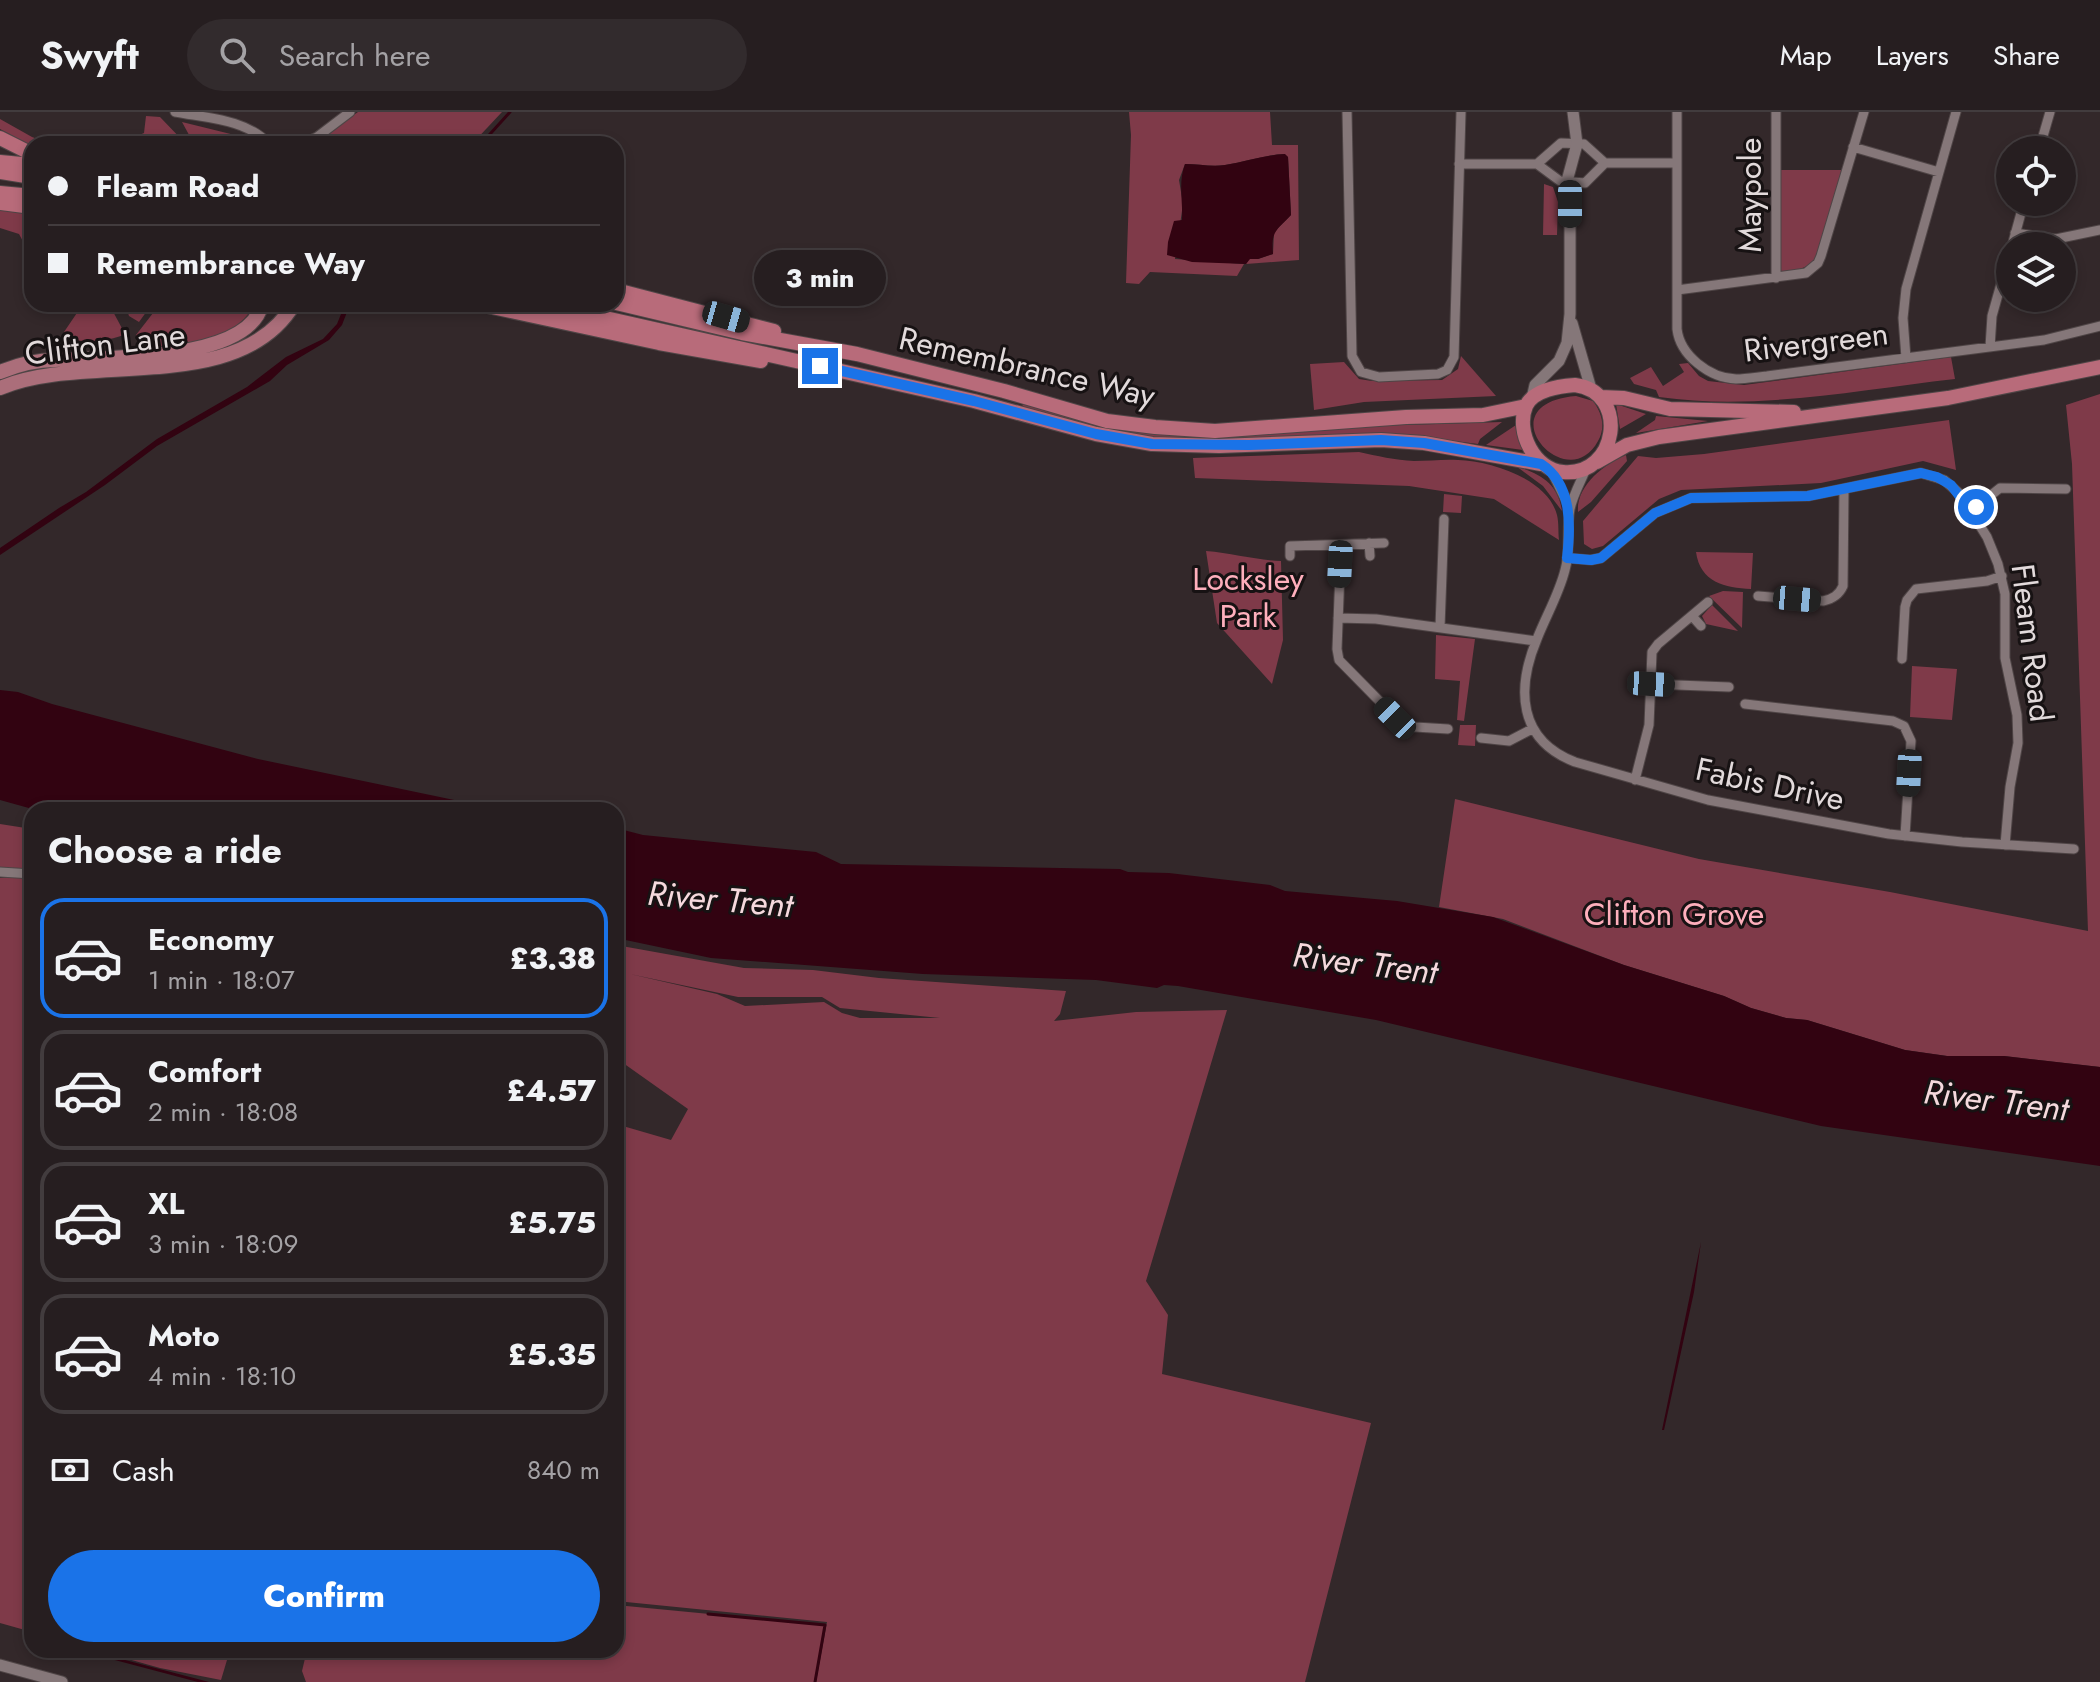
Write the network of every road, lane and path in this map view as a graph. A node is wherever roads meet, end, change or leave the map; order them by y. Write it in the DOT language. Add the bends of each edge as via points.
graph roads {
  1 [pos="175,112"];
  2 [pos="350,112"];
  3 [pos="1347,112"];
  4 [pos="1461,112"];
  5 [pos="1573,112"];
  6 [pos="1677,112"];
  7 [pos="1776,112"];
  8 [pos="1864,112"];
  9 [pos="1956,112"];
  10 [pos="2050,112"];
  11 [pos="261,136"];
  12 [pos="318,136"];
  13 [pos="2043,136"];
  14 [pos="0,138"];
  15 [pos="1577,144"];
  16 [pos="1853,147"];
  17 [pos="24,150"];
  18 [pos="0,162"];
  19 [pos="1605,163"];
  20 [pos="1677,163"];
  21 [pos="24,164"];
  22 [pos="1459,164"];
  23 [pos="1537,164"];
  24 [pos="0,172"];
  25 [pos="1939,172"];
  26 [pos="24,176"];
  27 [pos="1567,181"];
  28 [pos="0,193"];
  29 [pos="24,195"];
  30 [pos="0,203"];
  31 [pos="24,206"];
  32 [pos="2100,230"];
  33 [pos="2076,235"];
  34 [pos="1776,278"];
  35 [pos="1677,290"];
  36 [pos="624,292"];
  37 [pos="1996,302"];
  38 [pos="624,305"];
  39 [pos="260,312"];
  40 [pos="288,312"];
  41 [pos="516,312"];
  42 [pos="580,312"];
  43 [pos="1570,314"];
  44 [pos="2100,326"];
  45 [pos="1990,347"];
  46 [pos="857,354"];
  47 [pos="1906,358"];
  48 [pos="2100,367"];
  49 [pos="0,372"];
  50 [pos="848,372"];
  51 [pos="0,388"];
  52 [pos="1595,393"];
  53 [pos="1529,402"];
  54 [pos="1831,413"];
  55 [pos="1591,465"];
  56 [pos="1546,467"];
  57 [pos="2054,476"];
  58 [pos="2053,489"];
  59 [pos="2066,489"];
  60 [pos="1844,490"];
  61 [pos="1570,509"];
  62 [pos="1971,511"];
  63 [pos="1444,519"];
  64 [pos="1444,530"];
  65 [pos="1457,531"];
  66 [pos="1369,543"];
  67 [pos="1384,543"];
  68 [pos="1341,545"];
  69 [pos="1290,556"];
  70 [pos="1370,556"];
  71 [pos="1567,558"];
  72 [pos="2002,576"];
  73 [pos="1758,596"];
  74 [pos="1708,602"];
  75 [pos="1692,616"];
  76 [pos="1338,618"];
  77 [pos="1701,626"];
  78 [pos="1440,627"];
  79 [pos="1536,641"];
  80 [pos="1902,659"];
  81 [pos="1651,684"];
  82 [pos="1713,686"];
  83 [pos="1729,687"];
  84 [pos="1713,698"];
  85 [pos="1745,704"];
  86 [pos="1434,728"];
  87 [pos="1448,729"];
  88 [pos="1532,729"];
  89 [pos="1488,735"];
  90 [pos="1434,740"];
  91 [pos="1635,780"];
  92 [pos="1905,836"];
  93 [pos="2005,845"];
  94 [pos="2074,849"];
  95 [pos="0,872"];
  96 [pos="24,874"];
  97 [pos="0,1665"];
  98 [pos="62,1682"];
  1 -- 11 [label="street" via="243,126"];
  2 -- 12 [label="street"];
  3 -- 22 [label="street" via="1352,356 1366,375 1438,374 1452,362"];
  4 -- 22 [label="street"];
  5 -- 15 [label="street"];
  6 -- 20 [label="street, Rivergreen"];
  7 -- 34 [label="street, Maypole"];
  8 -- 16 [label="street"];
  9 -- 25 [label="street"];
  10 -- 13 [label="street"];
  14 -- 17 [label="highway"];
  15 -- 19 [label="street"];
  15 -- 23 [label="street" via="1561,143"];
  15 -- 27 [label="street"];
  16 -- 25 [label="street"];
  16 -- 34 [label="street" via="1818,263 1806,273"];
  18 -- 21 [label="highway"];
  19 -- 20 [label="street"];
  19 -- 27 [label="street" via="1585,183"];
  20 -- 35 [label="street, Rivergreen"];
  22 -- 23 [label="street"];
  23 -- 27 [label="street"];
  24 -- 26 [label="highway"];
  25 -- 47 [label="street" via="1906,289"];
  27 -- 43 [label="street"];
  28 -- 29 [label="highway"];
  30 -- 31 [label="highway"];
  32 -- 33 [label="street"];
  34 -- 35 [label="street"];
  35 -- 47 [label="street, Rivergreen" via="1677,329 1683,347 1720,376 1734,379"];
  36 -- 46 [label="highway"];
  37 -- 45 [label="street"];
  38 -- 46 [label="highway, Remembrance Way"];
  39 -- 49 [label="main road, Clifton Lane" via="240,332 200,348 53,360"];
  40 -- 51 [label="main road, Clifton Lane" via="261,338 213,359 60,373"];
  41 -- 50 [label="highway" via="731,357"];
  42 -- 50 [label="highway, Remembrance Way"];
  43 -- 52 [label="street"];
  43 -- 53 [label="street" via="1563,354 1535,385"];
  44 -- 45 [label="street, Rivergreen"];
  45 -- 47 [label="street, Rivergreen"];
  46 -- 53 [label="highway, Remembrance Way" via="1107,421 1155,427 1215,431 1483,415"];
  48 -- 54 [label="highway" via="1948,398"];
  50 -- 56 [label="highway, Remembrance Way" via="1152,444 1381,440"];
  52 -- 53 [label="highway" via="1585,386 1564,386"];
  52 -- 54 [label="highway" via="1670,409"];
  52 -- 55 [label="highway" via="1611,418 1612,433 1604,453"];
  53 -- 56 [label="highway" via="1526,438"];
  54 -- 55 [label="highway" via="1659,437 1627,445"];
  55 -- 56 [label="highway" via="1563,472"];
  55 -- 61 [label="street"];
  56 -- 61 [label="street"];
  57 -- 58 [label="street"];
  58 -- 59 [label="street"];
  58 -- 62 [label="street" via="2000,488"];
  60 -- 62 [label="street, Fleam Road" via="1912,473 1930,474 1951,485"];
  60 -- 71 [label="street, Fleam Road" via="1808,496 1691,498 1655,513 1601,558"];
  60 -- 73 [label="street" via="1841,591 1823,601 1770,602"];
  61 -- 71 [label="street"];
  62 -- 72 [label="street, Fleam Road"];
  63 -- 64 [label="street"];
  64 -- 65 [label="street"];
  64 -- 78 [label="street"];
  66 -- 67 [label="street"];
  66 -- 68 [label="street"];
  66 -- 70 [label="street"];
  68 -- 69 [label="street" via="1290,546"];
  68 -- 76 [label="street"];
  71 -- 79 [label="street"];
  72 -- 80 [label="street" via="1916,589 1907,600 1897,648"];
  72 -- 93 [label="street, Fleam Road" via="2005,658 2018,743"];
  74 -- 75 [label="street"];
  75 -- 77 [label="street"];
  75 -- 81 [label="street" via="1655,647"];
  76 -- 78 [label="street"];
  76 -- 86 [label="street" via="1337,655 1343,666 1399,721"];
  78 -- 79 [label="street"];
  79 -- 88 [label="street" via="1525,690"];
  81 -- 82 [label="street"];
  81 -- 91 [label="street" via="1647,736"];
  82 -- 83 [label="street"];
  82 -- 84 [label="street"];
  85 -- 92 [label="street" via="1758,710 1904,726 1911,741"];
  86 -- 87 [label="street"];
  86 -- 90 [label="street"];
  88 -- 89 [label="street" via="1509,741"];
  88 -- 91 [label="street, Fabis Drive" via="1564,758"];
  91 -- 92 [label="street, Fabis Drive" via="1718,802"];
  92 -- 93 [label="street, Fabis Drive"];
  93 -- 94 [label="street, Fabis Drive" via="2060,853"];
  95 -- 96 [label="street"];
  97 -- 98 [label="street"];
}
